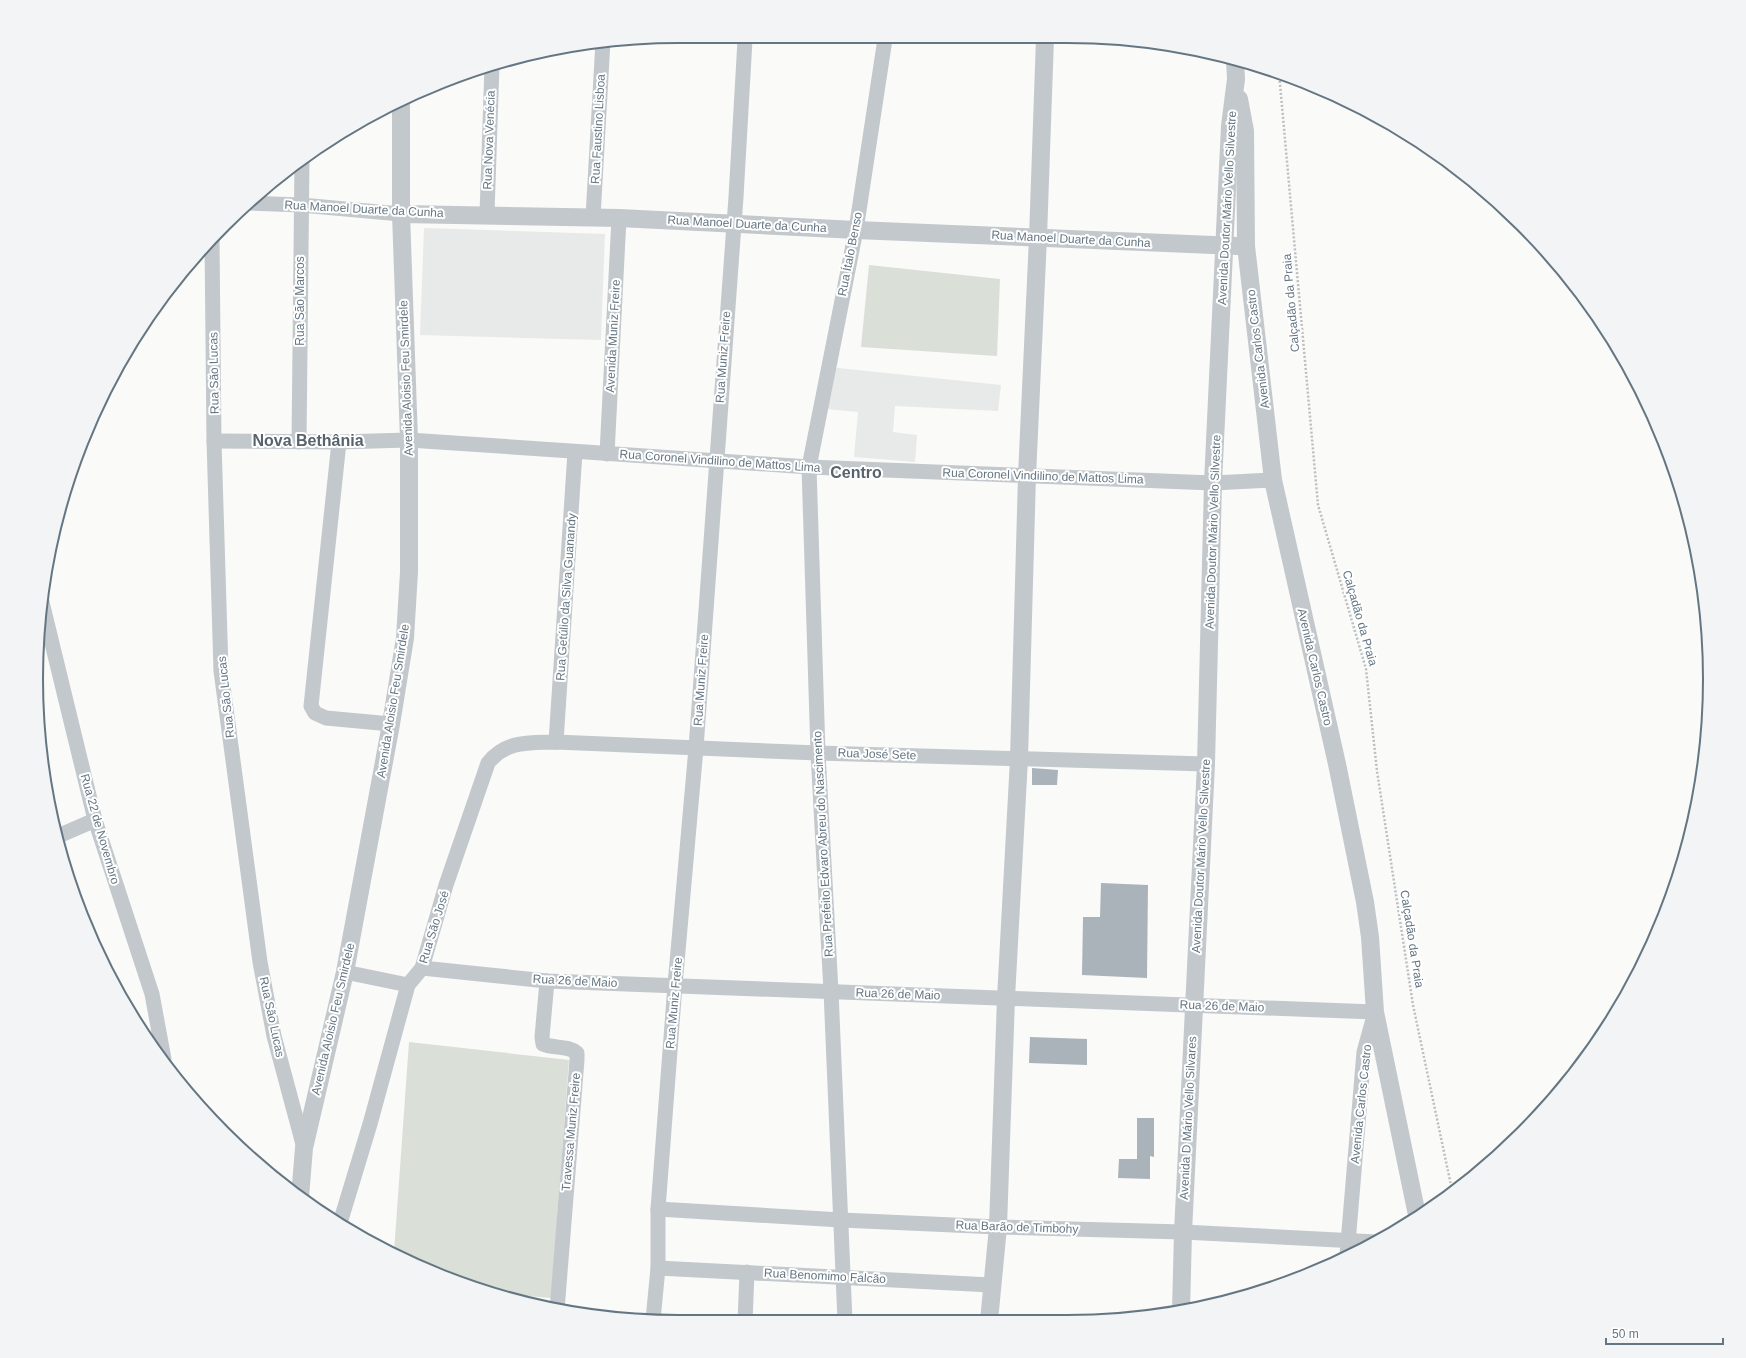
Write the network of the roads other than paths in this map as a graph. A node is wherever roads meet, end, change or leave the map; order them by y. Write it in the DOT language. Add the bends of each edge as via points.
graph roads {
  1 [pos="745,43"];
  2 [pos="884,43"];
  3 [pos="1045,43"];
  4 [pos="603,47"];
  5 [pos="1235,66"];
  6 [pos="492,72"];
  7 [pos="1236,79"];
  8 [pos="400,108"];
  9 [pos="302,167"];
  10 [pos="257,203"];
  11 [pos="301,205"];
  12 [pos="401,214"];
  13 [pos="487,214"];
  14 [pos="594,217"];
  15 [pos="619,218"];
  16 [pos="733,223"];
  17 [pos="856,230"];
  18 [pos="1038,237"];
  19 [pos="1225,246"];
  20 [pos="1246,246"];
  21 [pos="212,248"];
  22 [pos="409,440"];
  23 [pos="214,441"];
  24 [pos="299,442"];
  25 [pos="339,442"];
  26 [pos="575,452"];
  27 [pos="607,454"];
  28 [pos="716,462"];
  29 [pos="809,467"];
  30 [pos="1027,476"];
  31 [pos="1273,480"];
  32 [pos="1213,483"];
  33 [pos="46,618"];
  34 [pos="391,724"];
  35 [pos="556,742"];
  36 [pos="525,744"];
  37 [pos="696,748"];
  38 [pos="818,753"];
  39 [pos="1019,758"];
  40 [pos="1206,764"];
  41 [pos="95,820"];
  42 [pos="63,834"];
  43 [pos="422,968"];
  44 [pos="345,972"];
  45 [pos="547,981"];
  46 [pos="408,985"];
  47 [pos="675,985"];
  48 [pos="831,991"];
  49 [pos="1006,998"];
  50 [pos="1193,1005"];
  51 [pos="1375,1012"];
  52 [pos="162,1049"];
  53 [pos="304,1148"];
  54 [pos="301,1190"];
  55 [pos="658,1209"];
  56 [pos="1417,1210"];
  57 [pos="342,1218"];
  58 [pos="841,1220"];
  59 [pos="998,1227"];
  60 [pos="1183,1232"];
  61 [pos="1347,1248"];
  62 [pos="658,1268"];
  63 [pos="747,1272"];
  64 [pos="844,1277"];
  65 [pos="991,1285"];
  66 [pos="558,1303"];
  67 [pos="1181,1305"];
  68 [pos="654,1314"];
  69 [pos="745,1315"];
  70 [pos="845,1315"];
  71 [pos="989,1315"];
  1 -- 16 [label="street, Rua Muniz Freire"];
  2 -- 17 [label="street, Rua Ítalo Benso"];
  3 -- 18 [label="street"];
  4 -- 14 [label="street, Rua Faustino Lisboa"];
  5 -- 7 [label="street, Avenida Doutor Mário Vello Silvestre"];
  6 -- 13 [label="street, Rua Nova Venécia"];
  7 -- 19 [label="street, Avenida Doutor Mário Vello Silvestre" via="1230,126"];
  7 -- 20 [label="street, Avenida Carlos Castro" via="1245,131"];
  8 -- 12 [label="street, Avenida Aloisio Feu Smirdele"];
  9 -- 11 [label="street, Rua São Marcos"];
  10 -- 11 [label="street, Rua Manoel Duarte da Cunha"];
  11 -- 12 [label="street, Rua Manoel Duarte da Cunha"];
  11 -- 24 [label="street, Rua São Marcos"];
  12 -- 13 [label="street, Rua Manoel Duarte da Cunha"];
  12 -- 22 [label="street, Avenida Aloisio Feu Smirdele"];
  13 -- 14 [label="street, Rua Manoel Duarte da Cunha"];
  14 -- 15 [label="street, Rua Manoel Duarte da Cunha"];
  15 -- 16 [label="street, Rua Manoel Duarte da Cunha"];
  15 -- 27 [label="street, Avenida Muniz Freire"];
  16 -- 17 [label="street, Rua Manoel Duarte da Cunha"];
  16 -- 28 [label="street, Rua Muniz Freire"];
  17 -- 18 [label="street, Rua Manoel Duarte da Cunha"];
  17 -- 29 [label="street, Rua Ítalo Benso"];
  18 -- 19 [label="street, Rua Manoel Duarte da Cunha"];
  18 -- 30 [label="street"];
  19 -- 20 [label="street, Rua Manoel Duarte da Cunha"];
  19 -- 32 [label="street, Avenida Doutor Mário Vello Silvestre"];
  20 -- 31 [label="street, Avenida Carlos Castro"];
  21 -- 23 [label="street, Rua São Lucas"];
  22 -- 25 [label="street, Rua Coronel Vindilino de Mattos Lima"];
  22 -- 26 [label="street, Rua Coronel Vindilino de Mattos Lima"];
  22 -- 34 [label="street, Avenida Aloisio Feu Smirdele" via="409,572 405,638"];
  23 -- 24 [label="street, Rua Coronel Vindilino de Mattos Lima"];
  23 -- 53 [label="street, Rua São Lucas" via="221,671 260,962 274,1036"];
  24 -- 25 [label="street, Rua Coronel Vindilino de Mattos Lima"];
  25 -- 34 [label="street" via="311,706 315,713 326,718"];
  26 -- 27 [label="street, Rua Coronel Vindilino de Mattos Lima"];
  26 -- 35 [label="street, Rua Getúlio da Silva Guanandy"];
  27 -- 28 [label="street, Rua Coronel Vindilino de Mattos Lima"];
  28 -- 29 [label="street, Rua Coronel Vindilino de Mattos Lima"];
  28 -- 37 [label="street, Rua Muniz Freire"];
  29 -- 30 [label="street, Rua Coronel Vindilino de Mattos Lima"];
  29 -- 38 [label="street, Rua Prefeito Edvaro Abreu do Nascimento"];
  30 -- 32 [label="street, Rua Coronel Vindilino de Mattos Lima"];
  30 -- 39 [label="street"];
  31 -- 32 [label="street, Rua Coronel Vindilino de Mattos Lima"];
  31 -- 51 [label="street, Avenida Carlos Castro" via="1337,764 1365,902"];
  32 -- 40 [label="street, Avenida Doutor Mário Vello Silvestre"];
  33 -- 41 [label="street, Rua 22 de Novembro"];
  34 -- 44 [label="street, Avenida Aloisio Feu Smirdele"];
  35 -- 36 [label="street, Rua José Sete"];
  35 -- 37 [label="street, Rua José Sete"];
  36 -- 43 [label="street, Rua São José" via="504,749 488,763 446,885"];
  37 -- 38 [label="street, Rua José Sete"];
  37 -- 47 [label="street, Rua Muniz Freire"];
  38 -- 39 [label="street, Rua José Sete"];
  38 -- 48 [label="street, Rua Prefeito Edvaro Abreu do Nascimento"];
  39 -- 40 [label="street, Rua José Sete"];
  39 -- 49 [label="street"];
  40 -- 50 [label="street, Avenida Doutor Mário Vello Silvestre"];
  41 -- 42 [label="street"];
  41 -- 52 [label="street, Rua 22 de Novembro" via="152,994"];
  43 -- 45 [label="street, Rua 26 de Maio"];
  43 -- 46 [label="street, Rua São José"];
  44 -- 46 [label="street"];
  44 -- 53 [label="street, Avenida Aloisio Feu Smirdele"];
  45 -- 47 [label="street, Rua 26 de Maio"];
  45 -- 66 [label="street, Travessa Muniz Freire" via="543,1044 570,1048 577,1053"];
  46 -- 57 [label="street, Rua São José"];
  47 -- 48 [label="street, Rua 26 de Maio"];
  47 -- 55 [label="street, Rua Muniz Freire"];
  48 -- 49 [label="street, Rua 26 de Maio"];
  48 -- 58 [label="street, Rua Prefeito Edvaro Abreu do Nascimento"];
  49 -- 50 [label="street, Rua 26 de Maio"];
  49 -- 59 [label="street"];
  50 -- 51 [label="street, Rua 26 de Maio"];
  50 -- 60 [label="street, Avenida D Mário Vello Silvares"];
  51 -- 56 [label="street"];
  51 -- 61 [label="street, Avenida Carlos Castro" via="1364,1052"];
  53 -- 54 [label="street, Avenida Aloisio Feu Smirdele"];
  55 -- 58 [label="street, Rua Barão de Timbohy"];
  55 -- 62 [label="street, Rua Muniz Freire"];
  58 -- 59 [label="street, Rua Barão de Timbohy"];
  58 -- 64 [label="street, Rua Prefeito Edvaro Abreu do Nascimento"];
  59 -- 60 [label="street, Rua Barão de Timbohy"];
  59 -- 65 [label="street"];
  60 -- 61 [label="street, Rua Barão de Timbohy"];
  60 -- 67 [label="street, Avenida D Mário Vello Silvares"];
  62 -- 63 [label="street, Rua Benomimo Falcão"];
  62 -- 68 [label="street, Rua Muniz Freire"];
  63 -- 64 [label="street, Rua Benomimo Falcão"];
  63 -- 69 [label="street"];
  64 -- 65 [label="street, Rua Benomimo Falcão"];
  64 -- 70 [label="street, Rua Prefeito Edvaro Abreu do Nascimento"];
  65 -- 71 [label="street"];
}
